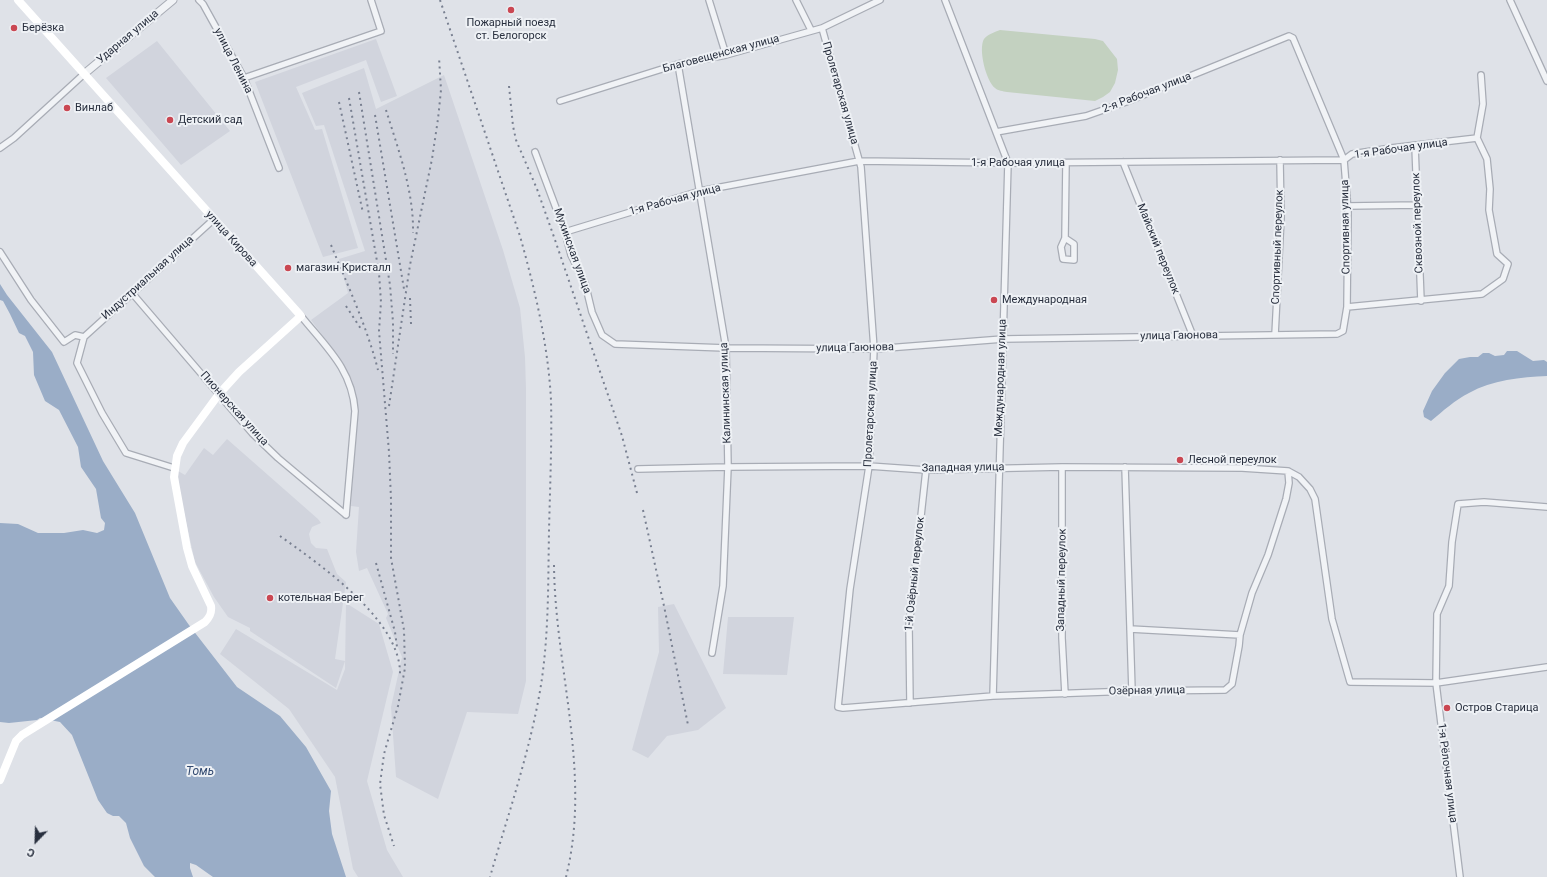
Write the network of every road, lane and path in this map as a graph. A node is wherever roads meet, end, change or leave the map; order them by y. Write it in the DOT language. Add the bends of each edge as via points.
graph roads {
  1 [pos="18,0"];
  2 [pos="173,0"];
  3 [pos="199,0"];
  4 [pos="370,0"];
  5 [pos="709,0"];
  6 [pos="796,0"];
  7 [pos="880,0"];
  8 [pos="945,0"];
  9 [pos="1510,0"];
  10 [pos="822,28"];
  11 [pos="811,30"];
  12 [pos="1294,38"];
  13 [pos="726,55"];
  14 [pos="678,64"];
  15 [pos="84,74"];
  16 [pos="1480,75"];
  17 [pos="244,78"];
  18 [pos="1547,81"];
  19 [pos="560,101"];
  20 [pos="996,132"];
  21 [pos="1477,138"];
  22 [pos="1415,146"];
  23 [pos="0,148"];
  24 [pos="535,152"];
  25 [pos="1280,160"];
  26 [pos="1344,160"];
  27 [pos="859,161"];
  28 [pos="1066,162"];
  29 [pos="1123,162"];
  30 [pos="1008,163"];
  31 [pos="279,168"];
  32 [pos="700,191"];
  33 [pos="1418,205"];
  34 [pos="1348,206"];
  35 [pos="213,220"];
  36 [pos="566,232"];
  37 [pos="1065,238"];
  38 [pos="0,252"];
  39 [pos="132,293"];
  40 [pos="1422,301"];
  41 [pos="1347,307"];
  42 [pos="301,316"];
  43 [pos="1275,335"];
  44 [pos="1193,336"];
  45 [pos="84,337"];
  46 [pos="1003,339"];
  47 [pos="615,344"];
  48 [pos="726,348"];
  49 [pos="874,349"];
  50 [pos="219,394"];
  51 [pos="728,466"];
  52 [pos="869,466"];
  53 [pos="1062,466"];
  54 [pos="998,467"];
  55 [pos="1125,467"];
  56 [pos="174,468"];
  57 [pos="638,469"];
  58 [pos="926,470"];
  59 [pos="1288,471"];
  60 [pos="1547,506"];
  61 [pos="346,515"];
  62 [pos="1130,629"];
  63 [pos="1240,635"];
  64 [pos="712,653"];
  65 [pos="1547,667"];
  66 [pos="1436,684"];
  67 [pos="1132,691"];
  68 [pos="1065,694"];
  69 [pos="993,696"];
  70 [pos="910,703"];
  71 [pos="838,707"];
  72 [pos="0,780"];
  73 [pos="1460,877"];
  1 -- 15 [label="main road, улица Кирова"];
  2 -- 15 [label="street, Ударная улица"];
  3 -- 17 [label="street, улица Ленина"];
  4 -- 17 [label="street" via="381,31"];
  5 -- 13 [label="street"];
  6 -- 11 [label="street, Пролетарская улица"];
  7 -- 10 [label="street, Благовещенская улица"];
  8 -- 20 [label="street, Международная улица"];
  9 -- 18 [label="street"];
  10 -- 11 [label="street, Благовещенская улица"];
  10 -- 27 [label="street, Пролетарская улица"];
  11 -- 13 [label="street, Благовещенская улица"];
  12 -- 20 [label="street, 2-я Рабочая улица" via="1289,36 1086,116"];
  12 -- 26 [label="street, Спортивная улица"];
  13 -- 14 [label="street, Благовещенская улица"];
  14 -- 19 [label="street, Благовещенская улица"];
  14 -- 32 [label="street, Калининская улица"];
  15 -- 23 [label="street"];
  15 -- 35 [label="main road, улица Кирова"];
  16 -- 21 [label="street" via="1483,104"];
  17 -- 31 [label="street, улица Ленина"];
  20 -- 30 [label="street, Международная улица"];
  21 -- 22 [label="street, 1-я Рабочая улица"];
  21 -- 40 [label="street" via="1487,160 1489,210 1497,254 1508,264 1503,279 1482,294"];
  22 -- 26 [label="street, 1-я Рабочая улица" via="1352,154"];
  22 -- 33 [label="street, Сквозной переулок"];
  24 -- 36 [label="street, Мухинская улица"];
  25 -- 26 [label="street, 1-я Рабочая улица"];
  25 -- 29 [label="street, 1-я Рабочая улица"];
  25 -- 43 [label="street, Спортивный переулок" via="1281,218"];
  26 -- 34 [label="street, Спортивная улица"];
  27 -- 30 [label="street, 1-я Рабочая улица"];
  27 -- 32 [label="street, 1-я Рабочая улица"];
  27 -- 49 [label="street, Пролетарская улица"];
  28 -- 29 [label="street, 1-я Рабочая улица"];
  28 -- 30 [label="street, 1-я Рабочая улица"];
  28 -- 37 [label="street"];
  29 -- 44 [label="street, Майский переулок"];
  30 -- 46 [label="street, Международная улица"];
  32 -- 36 [label="street, 1-я Рабочая улица"];
  32 -- 48 [label="street, Калининская улица"];
  33 -- 34 [label="street"];
  33 -- 40 [label="street, Сквозной переулок"];
  34 -- 41 [label="street, Спортивная улица"];
  35 -- 39 [label="street, Индустриальная улица"];
  35 -- 42 [label="main road, улица Кирова"];
  36 -- 47 [label="street, Мухинская улица" via="571,255 585,283 592,312 602,335"];
  38 -- 45 [label="street" via="31,300 64,342 75,335"];
  39 -- 45 [label="street, Индустриальная улица"];
  39 -- 50 [label="street, Пионерская улица"];
  40 -- 41 [label="street"];
  41 -- 43 [label="street, улица Гаюнова" via="1343,331 1337,334"];
  42 -- 50 [label="main road" via="239,372"];
  42 -- 61 [label="street, улица Кирова" via="340,364 354,397"];
  43 -- 44 [label="street, улица Гаюнова"];
  44 -- 46 [label="street, улица Гаюнова"];
  45 -- 56 [label="street" via="77,363 126,453"];
  46 -- 49 [label="street, улица Гаюнова"];
  46 -- 54 [label="street, Международная улица"];
  47 -- 48 [label="street, улица Гаюнова"];
  48 -- 49 [label="street, улица Гаюнова"];
  48 -- 51 [label="street, Калининская улица"];
  49 -- 52 [label="street, Пролетарская улица"];
  50 -- 56 [label="main road" via="183,443"];
  50 -- 61 [label="street, Пионерская улица" via="252,433 278,458"];
  51 -- 52 [label="street, Западная улица"];
  51 -- 57 [label="street, Западная улица"];
  51 -- 64 [label="street, Калининская улица" via="723,586"];
  52 -- 58 [label="street, Западная улица"];
  52 -- 71 [label="street, Пролетарская улица" via="850,589"];
  53 -- 54 [label="street, Западная улица"];
  53 -- 55 [label="street, Западная улица"];
  53 -- 68 [label="street, Западный переулок" via="1062,638"];
  54 -- 58 [label="street, Западная улица"];
  54 -- 69 [label="street, Международная улица"];
  55 -- 59 [label="street, Западная улица"];
  55 -- 62 [label="street"];
  56 -- 72 [label="main road" via="189,554 211,606 209,618 22,735 16,741"];
  58 -- 70 [label="street, 1-й Озёрный переулок" via="909,626"];
  59 -- 63 [label="street, Озёрная улица" via="1289,483 1284,506 1252,593"];
  59 -- 66 [label="street" via="1310,488 1315,499 1332,619 1350,682"];
  60 -- 66 [label="street, 1-я Рёлочная улица" via="1484,502 1458,504 1449,586 1437,614"];
  62 -- 63 [label="street"];
  62 -- 67 [label="street"];
  63 -- 67 [label="street, Озёрная улица" via="1232,684 1225,690"];
  65 -- 66 [label="street"];
  66 -- 73 [label="street, 1-я Рёлочная улица"];
  67 -- 68 [label="street, Озёрная улица"];
  68 -- 69 [label="street, Озёрная улица"];
  69 -- 70 [label="street, Озёрная улица"];
  70 -- 71 [label="street, Озёрная улица"];
}
